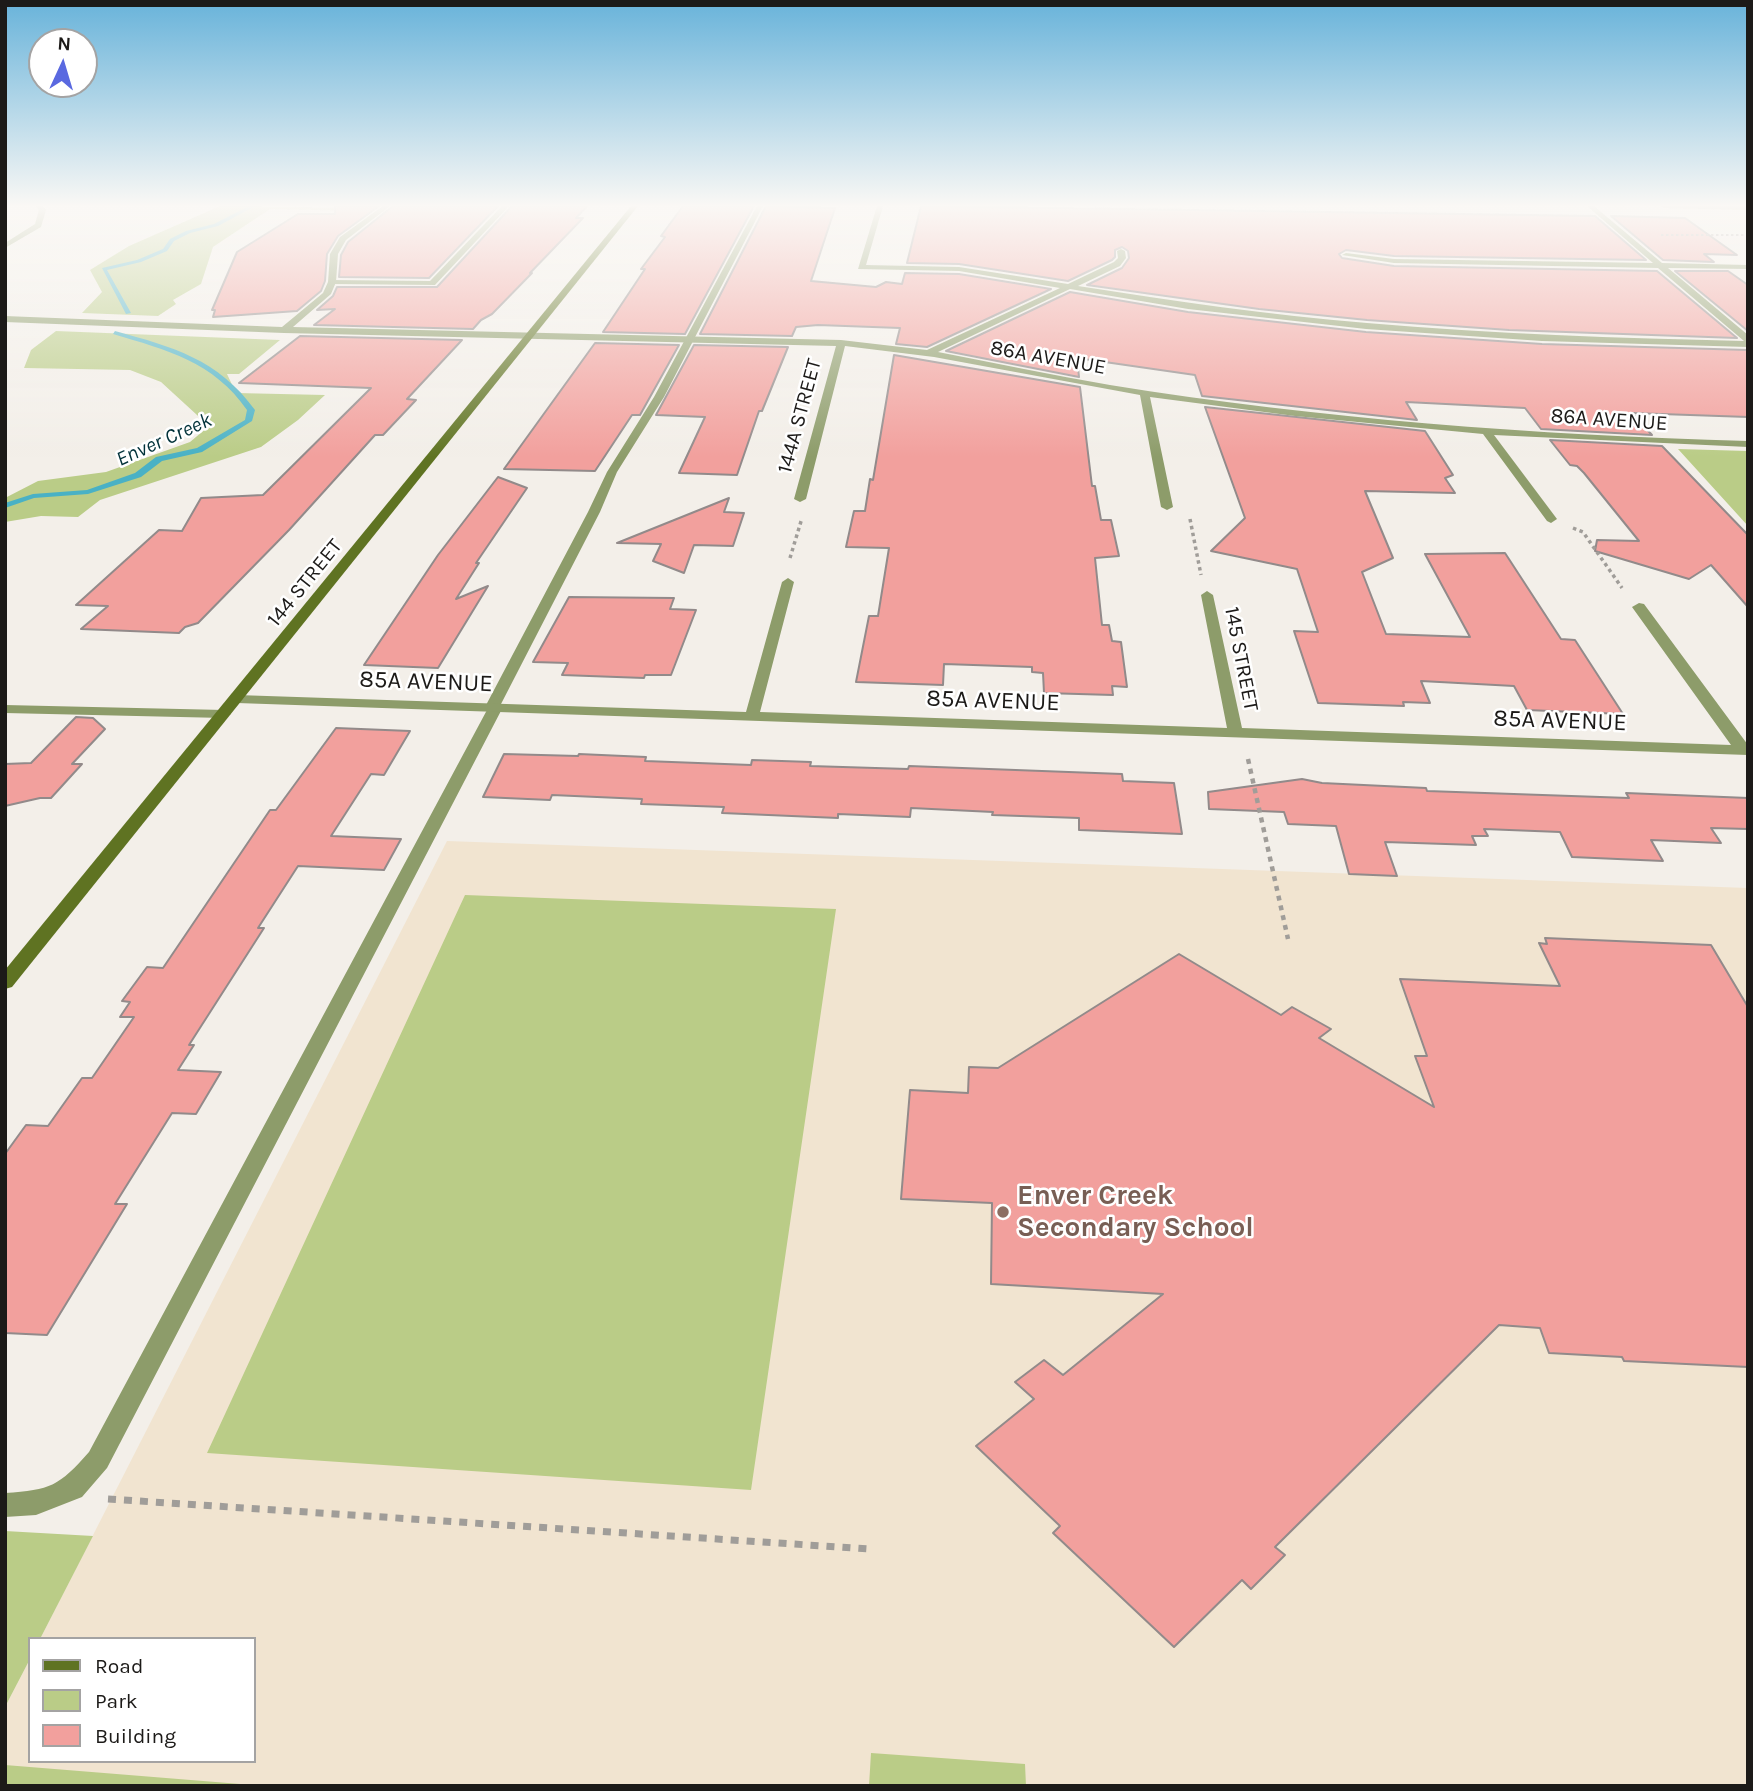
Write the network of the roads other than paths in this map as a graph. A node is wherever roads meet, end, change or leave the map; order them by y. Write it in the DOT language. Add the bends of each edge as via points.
graph roads {
  1 [pos="327,290"];
  2 [pos="567,290"];
  3 [pos="715,290"];
  4 [pos="1064,290"];
  5 [pos="1087,290"];
  6 [pos="1688,290"];
  7 [pos="5,319"];
  8 [pos="284,330"];
  9 [pos="530,335"];
  10 [pos="688,339"];
  11 [pos="1748,342"];
  12 [pos="841,343"];
  13 [pos="929,353"];
  14 [pos="1144,393"];
  15 [pos="1485,430"];
  16 [pos="1748,444"];
  17 [pos="802,504"];
  18 [pos="1167,507"];
  19 [pos="1551,519"];
  20 [pos="788,582"];
  21 [pos="1207,595"];
  22 [pos="1639,607"];
  23 [pos="237,699"];
  24 [pos="494,707"];
  25 [pos="5,709"];
  26 [pos="224,714"];
  27 [pos="752,716"];
  28 [pos="1235,731"];
  29 [pos="1745,750"];
  30 [pos="5,983"];
  31 [pos="5,1505"];
  1 -- 8 [label="street"];
  2 -- 9 [label="main road, 144 STREET"];
  3 -- 10 [label="street"];
  4 -- 13 [label="street"];
  5 -- 11 [label="street" via="1256,315 1379,327 1542,338"];
  6 -- 11 [label="street"];
  7 -- 8 [label="street, 86A AVENUE"];
  8 -- 9 [label="street, 86A AVENUE"];
  9 -- 10 [label="street, 86A AVENUE"];
  9 -- 23 [label="main road, 144 STREET"];
  10 -- 12 [label="street, 86A AVENUE"];
  10 -- 24 [label="street" via="659,397 612,472"];
  12 -- 13 [label="street, 86A AVENUE"];
  12 -- 17 [label="street, 144A STREET"];
  13 -- 14 [label="street, 86A AVENUE"];
  14 -- 15 [label="street, 86A AVENUE"];
  14 -- 18 [label="street"];
  15 -- 16 [label="street, 86A AVENUE"];
  15 -- 19 [label="street"];
  20 -- 27 [label="street"];
  21 -- 28 [label="street, 145 STREET"];
  22 -- 29 [label="street"];
  23 -- 24 [label="street, 85A AVENUE"];
  23 -- 26 [label="main road, 144 STREET"];
  24 -- 27 [label="street, 85A AVENUE"];
  24 -- 31 [label="street" via="98,1460 73,1489 36,1503"];
  25 -- 26 [label="street"];
  26 -- 30 [label="main road, 144 STREET"];
  27 -- 28 [label="street, 85A AVENUE"];
  28 -- 29 [label="street, 85A AVENUE"];
}
